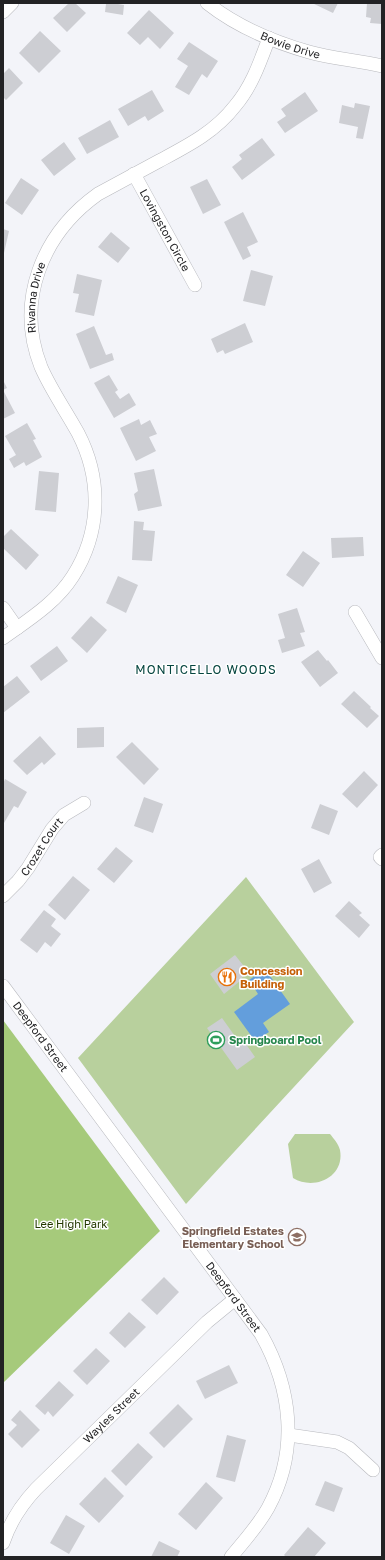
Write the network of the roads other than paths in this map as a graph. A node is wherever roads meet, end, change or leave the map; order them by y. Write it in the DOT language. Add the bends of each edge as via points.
graph roads {
  1 [pos="12,3"];
  2 [pos="207,3"];
  3 [pos="3,12"];
  4 [pos="269,38"];
  5 [pos="382,66"];
  6 [pos="134,174"];
  7 [pos="195,285"];
  8 [pos="3,608"];
  9 [pos="355,612"];
  10 [pos="17,628"];
  11 [pos="3,638"];
  12 [pos="382,658"];
  13 [pos="84,802"];
  14 [pos="382,855"];
  15 [pos="382,859"];
  16 [pos="3,896"];
  17 [pos="3,986"];
  18 [pos="235,1299"];
  19 [pos="289,1435"];
  20 [pos="373,1470"];
  21 [pos="3,1543"];
  22 [pos="232,1557"];
  1 -- 3 [label="street"];
  2 -- 4 [label="street, Bowie Drive" via="237,23"];
  4 -- 5 [label="street, Bowie Drive" via="310,52"];
  4 -- 6 [label="street, Rivanna Drive" via="248,88 225,118 196,141"];
  6 -- 7 [label="street, Lovingston Circle"];
  6 -- 10 [label="street, Rivanna Drive" via="98,194 72,215 50,244 37,276 32,314 36,349 47,380 87,454 94,479 95,509 88,544 82,561 72,577 51,602"];
  8 -- 10 [label="street"];
  9 -- 12 [label="street"];
  10 -- 11 [label="street, Rivanna Drive"];
  13 -- 16 [label="street, Crozet Court" via="64,815 52,829 28,868"];
  14 -- 15 [label="street"];
  17 -- 18 [label="street, Deepford Street"];
  18 -- 19 [label="street, Deepford Street" via="261,1334 277,1366 287,1406"];
  18 -- 21 [label="street, Wayles Street" via="207,1322 36,1489 13,1519"];
  19 -- 20 [label="street" via="337,1442 349,1448"];
  19 -- 22 [label="street, Deepford Street" via="283,1468 274,1496 260,1522"];
}
